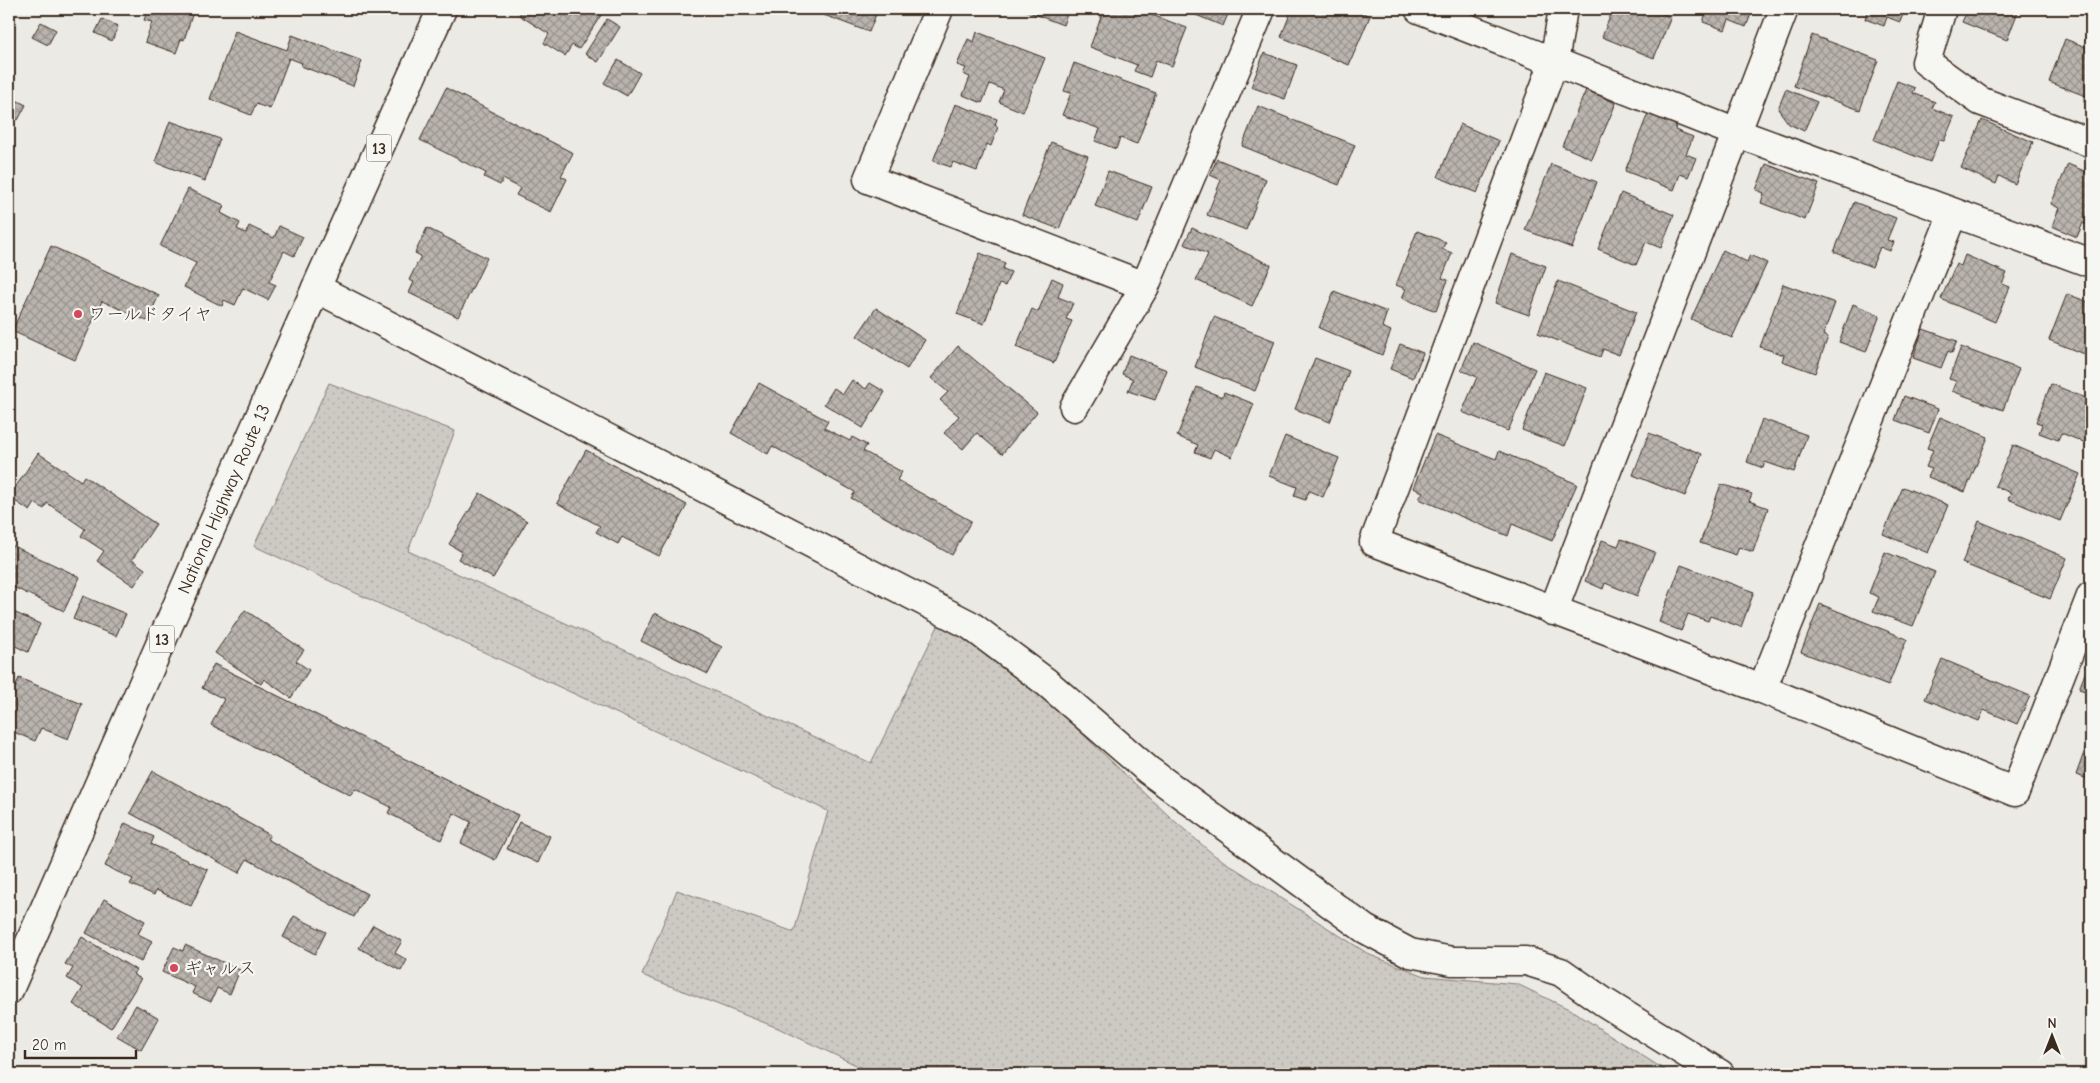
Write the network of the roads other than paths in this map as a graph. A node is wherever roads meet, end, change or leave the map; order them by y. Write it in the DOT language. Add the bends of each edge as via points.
graph roads {
  1 [pos="442,9"];
  2 [pos="939,9"];
  3 [pos="1261,9"];
  4 [pos="1419,9"];
  5 [pos="1563,9"];
  6 [pos="1784,9"];
  7 [pos="1942,9"];
  8 [pos="1554,62"];
  9 [pos="1737,133"];
  10 [pos="2091,143"];
  11 [pos="1953,213"];
  12 [pos="2091,263"];
  13 [pos="1145,286"];
  14 [pos="316,288"];
  15 [pos="1074,407"];
  16 [pos="2091,596"];
  17 [pos="1553,611"];
  18 [pos="1762,689"];
  19 [pos="9,990"];
  20 [pos="1720,1074"];
  1 -- 14 [label="main road, National Highway Route 13 / 13"];
  2 -- 13 [label="main road" via="868,179"];
  3 -- 13 [label="main road"];
  4 -- 8 [label="main road"];
  5 -- 8 [label="main road"];
  6 -- 9 [label="main road"];
  7 -- 10 [label="main road" via="1926,62 1980,101"];
  8 -- 9 [label="main road"];
  8 -- 17 [label="main road" via="1374,542"];
  9 -- 11 [label="main road"];
  9 -- 17 [label="main road"];
  11 -- 12 [label="main road"];
  11 -- 18 [label="main road"];
  13 -- 15 [label="main road"];
  14 -- 19 [label="main road, National Highway Route 13 / 13"];
  14 -- 20 [label="main road" via="970,626 1046,682 1148,770 1365,929 1410,953 1452,961 1526,961 1561,972"];
  16 -- 18 [label="main road" via="2015,792"];
  17 -- 18 [label="main road"];
}
